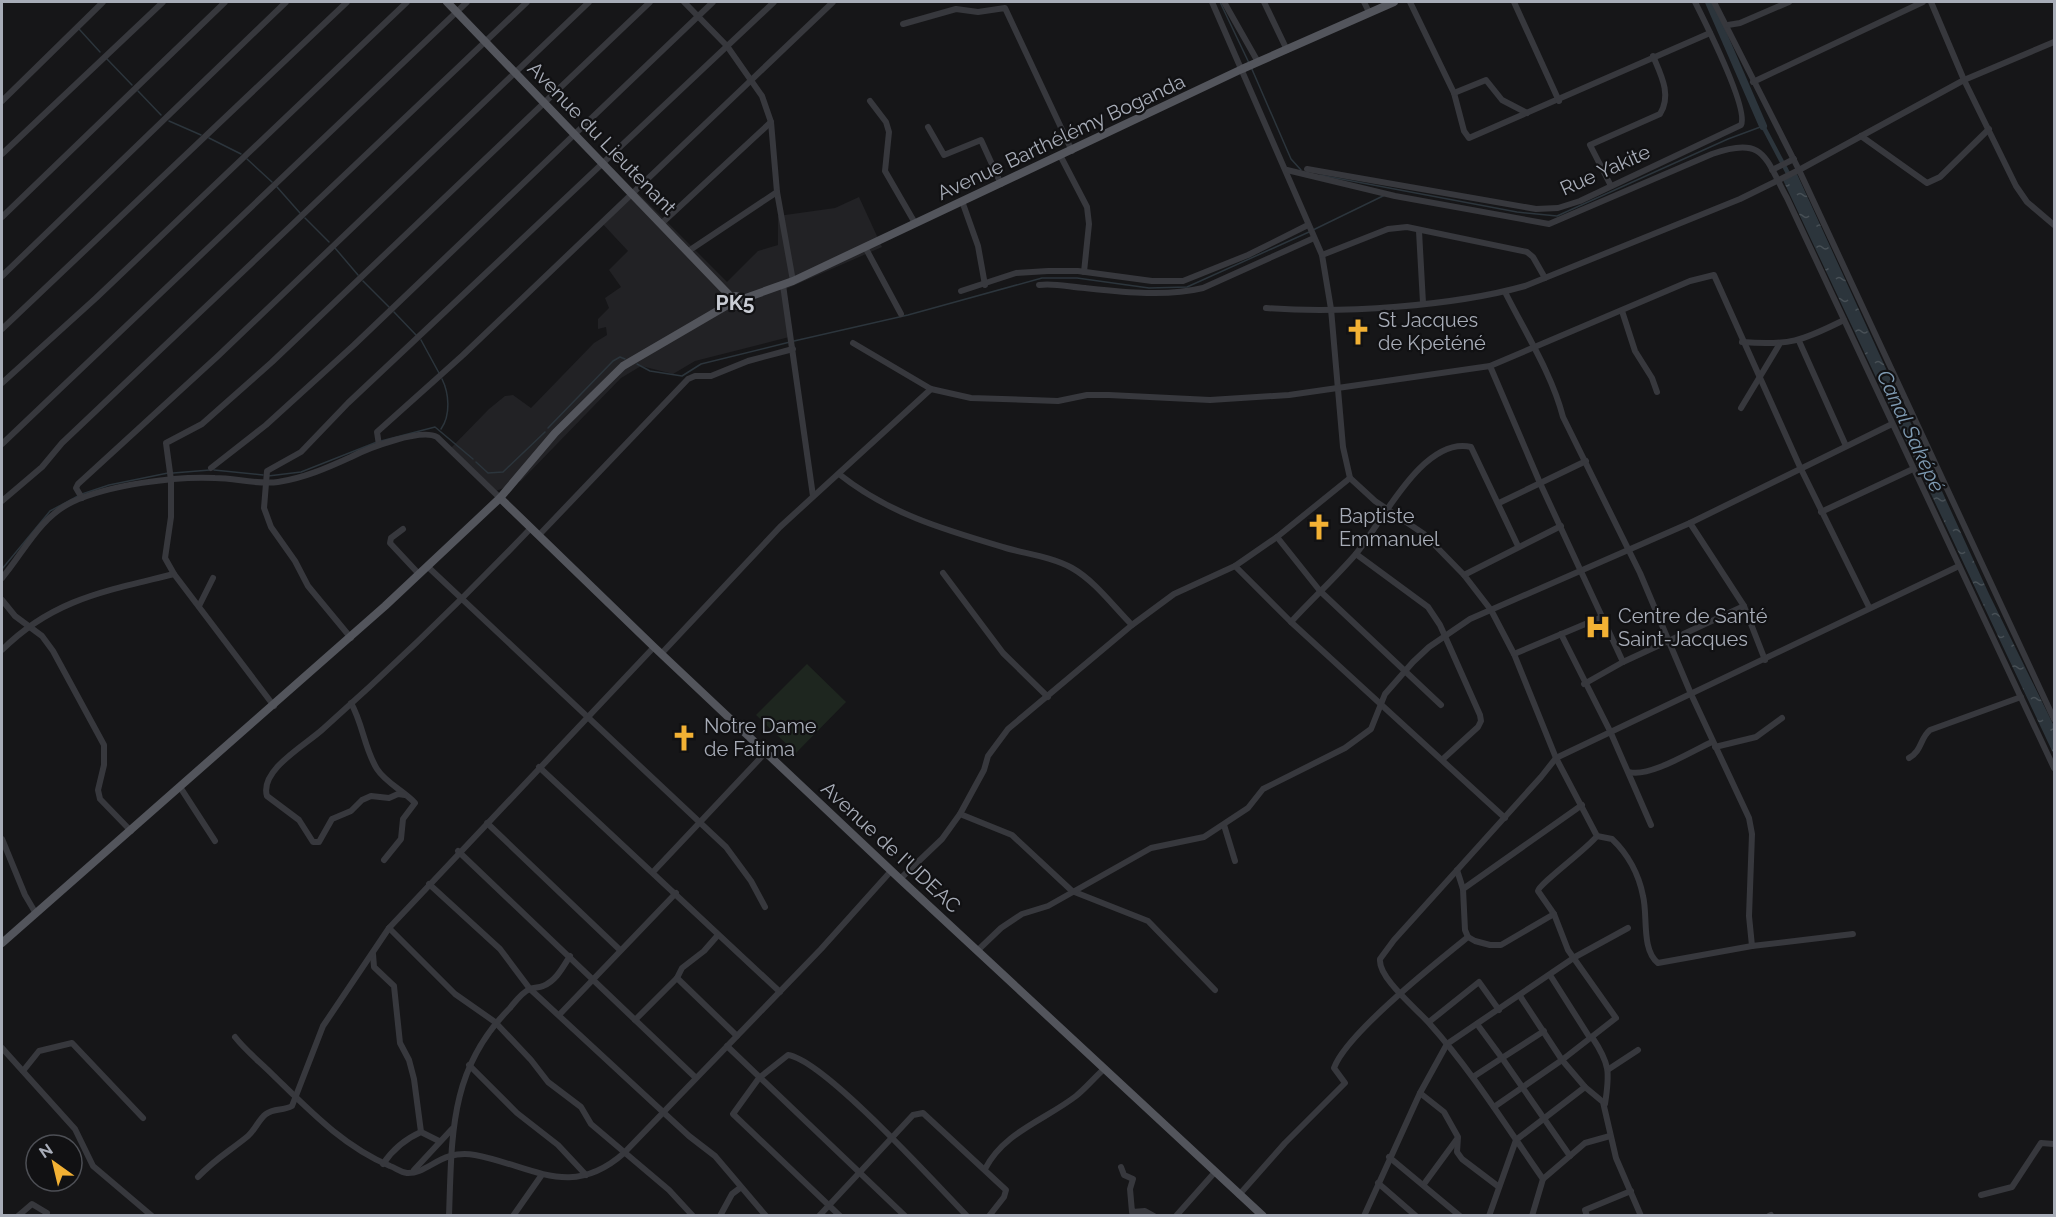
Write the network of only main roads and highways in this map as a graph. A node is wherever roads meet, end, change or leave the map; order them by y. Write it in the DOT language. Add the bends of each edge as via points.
graph roads {
  1 [pos="447,2"];
  2 [pos="1394,2"];
  3 [pos="735,300"];
  4 [pos="500,498"];
  5 [pos="2,943"];
  6 [pos="1263,1215"];
  1 -- 3 [label="main road, Avenue du Lieutenant"];
  2 -- 3 [label="main road, Avenue Barthélémy Boganda" via="1256,62 793,281"];
  3 -- 4 [label="main road, Avenue Barthélémy Boganda" via="623,366 555,433"];
  4 -- 5 [label="main road, Avenue Barthélémy Boganda" via="351,638"];
  4 -- 6 [label="main road, Avenue de I'UDEAC" via="891,871"];
}
